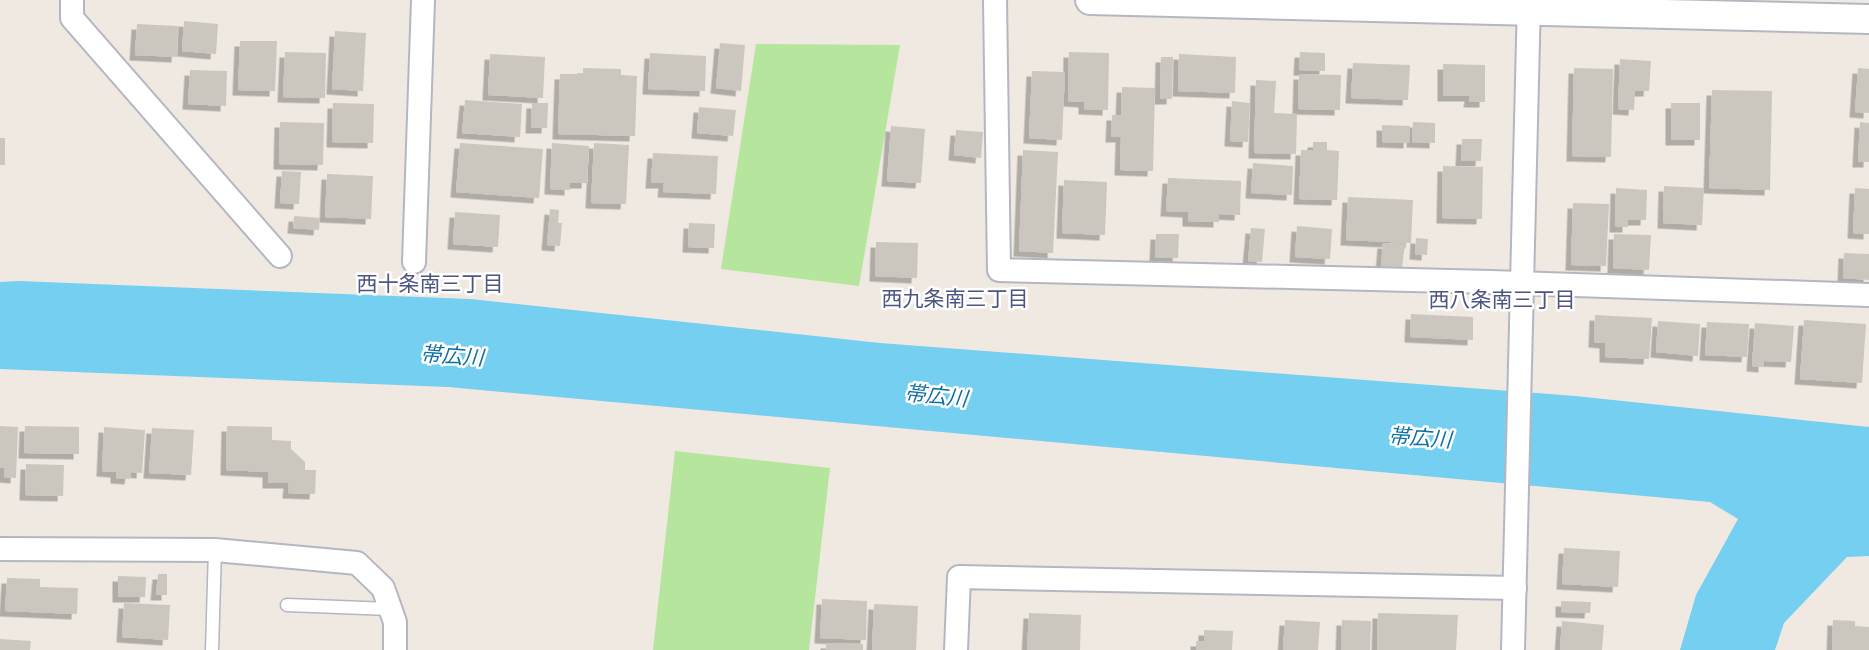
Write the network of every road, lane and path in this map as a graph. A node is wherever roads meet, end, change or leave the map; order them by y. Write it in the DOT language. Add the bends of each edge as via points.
graph roads {
  1 [pos="72,0"];
  2 [pos="423,0"];
  3 [pos="995,0"];
  4 [pos="1090,0"];
  5 [pos="1529,5"];
  6 [pos="1869,19"];
  7 [pos="280,256"];
  8 [pos="414,262"];
  9 [pos="1524,283"];
  10 [pos="1869,295"];
  11 [pos="0,549"];
  12 [pos="215,550"];
  13 [pos="1515,588"];
  14 [pos="287,605"];
  15 [pos="390,609"];
  16 [pos="212,650"];
  17 [pos="395,650"];
  18 [pos="956,650"];
  19 [pos="1513,650"];
  1 -- 7 [label="street" via="72,18"];
  2 -- 8 [label="street"];
  3 -- 9 [label="street" via="999,270"];
  4 -- 5 [label="street"];
  5 -- 6 [label="street"];
  5 -- 9 [label="street"];
  9 -- 10 [label="street"];
  9 -- 13 [label="street"];
  11 -- 12 [label="street"];
  12 -- 15 [label="street" via="357,563 383,588"];
  12 -- 16 [label="lane"];
  13 -- 18 [label="street" via="959,577"];
  13 -- 19 [label="street"];
  14 -- 15 [label="lane"];
  15 -- 17 [label="street" via="395,622"];
}
